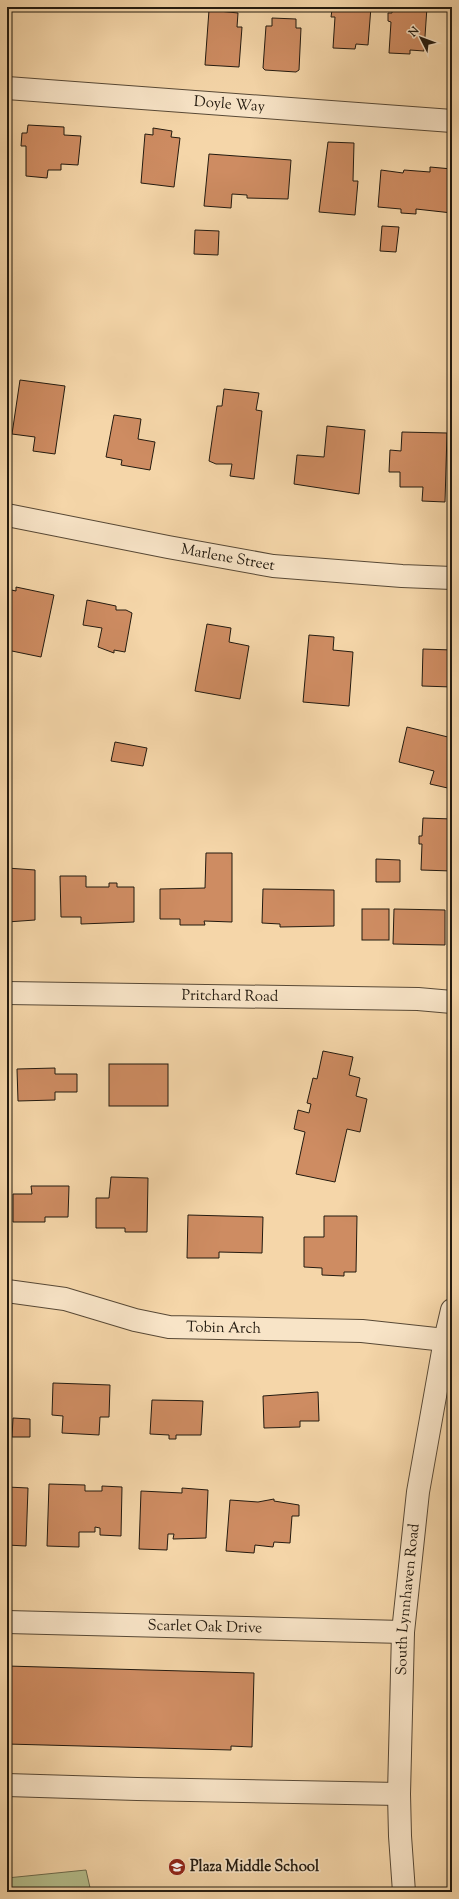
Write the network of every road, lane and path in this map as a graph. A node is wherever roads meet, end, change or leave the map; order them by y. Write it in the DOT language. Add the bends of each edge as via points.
graph roads {
  1 [pos="7,88"];
  2 [pos="452,121"];
  3 [pos="7,515"];
  4 [pos="452,578"];
  5 [pos="7,993"];
  6 [pos="452,1002"];
  7 [pos="7,1291"];
  8 [pos="452,1310"];
  9 [pos="445,1340"];
  10 [pos="7,1622"];
  11 [pos="403,1632"];
  12 [pos="7,1784"];
  13 [pos="399,1794"];
  14 [pos="404,1892"];
  1 -- 2 [label="street, Doyle Way"];
  3 -- 4 [label="street, Marlene Street" via="273,566"];
  5 -- 6 [label="street, Pritchard Road" via="418,999"];
  7 -- 9 [label="street, Tobin Arch" via="65,1299 168,1327 362,1330"];
  8 -- 9 [label="street, South Lynnhaven Road"];
  9 -- 11 [label="street, South Lynnhaven Road" via="418,1492"];
  10 -- 11 [label="street, Scarlet Oak Drive"];
  11 -- 13 [label="street, South Lynnhaven Road"];
  12 -- 13 [label="street"];
  13 -- 14 [label="street, South Lynnhaven Road"];
}
